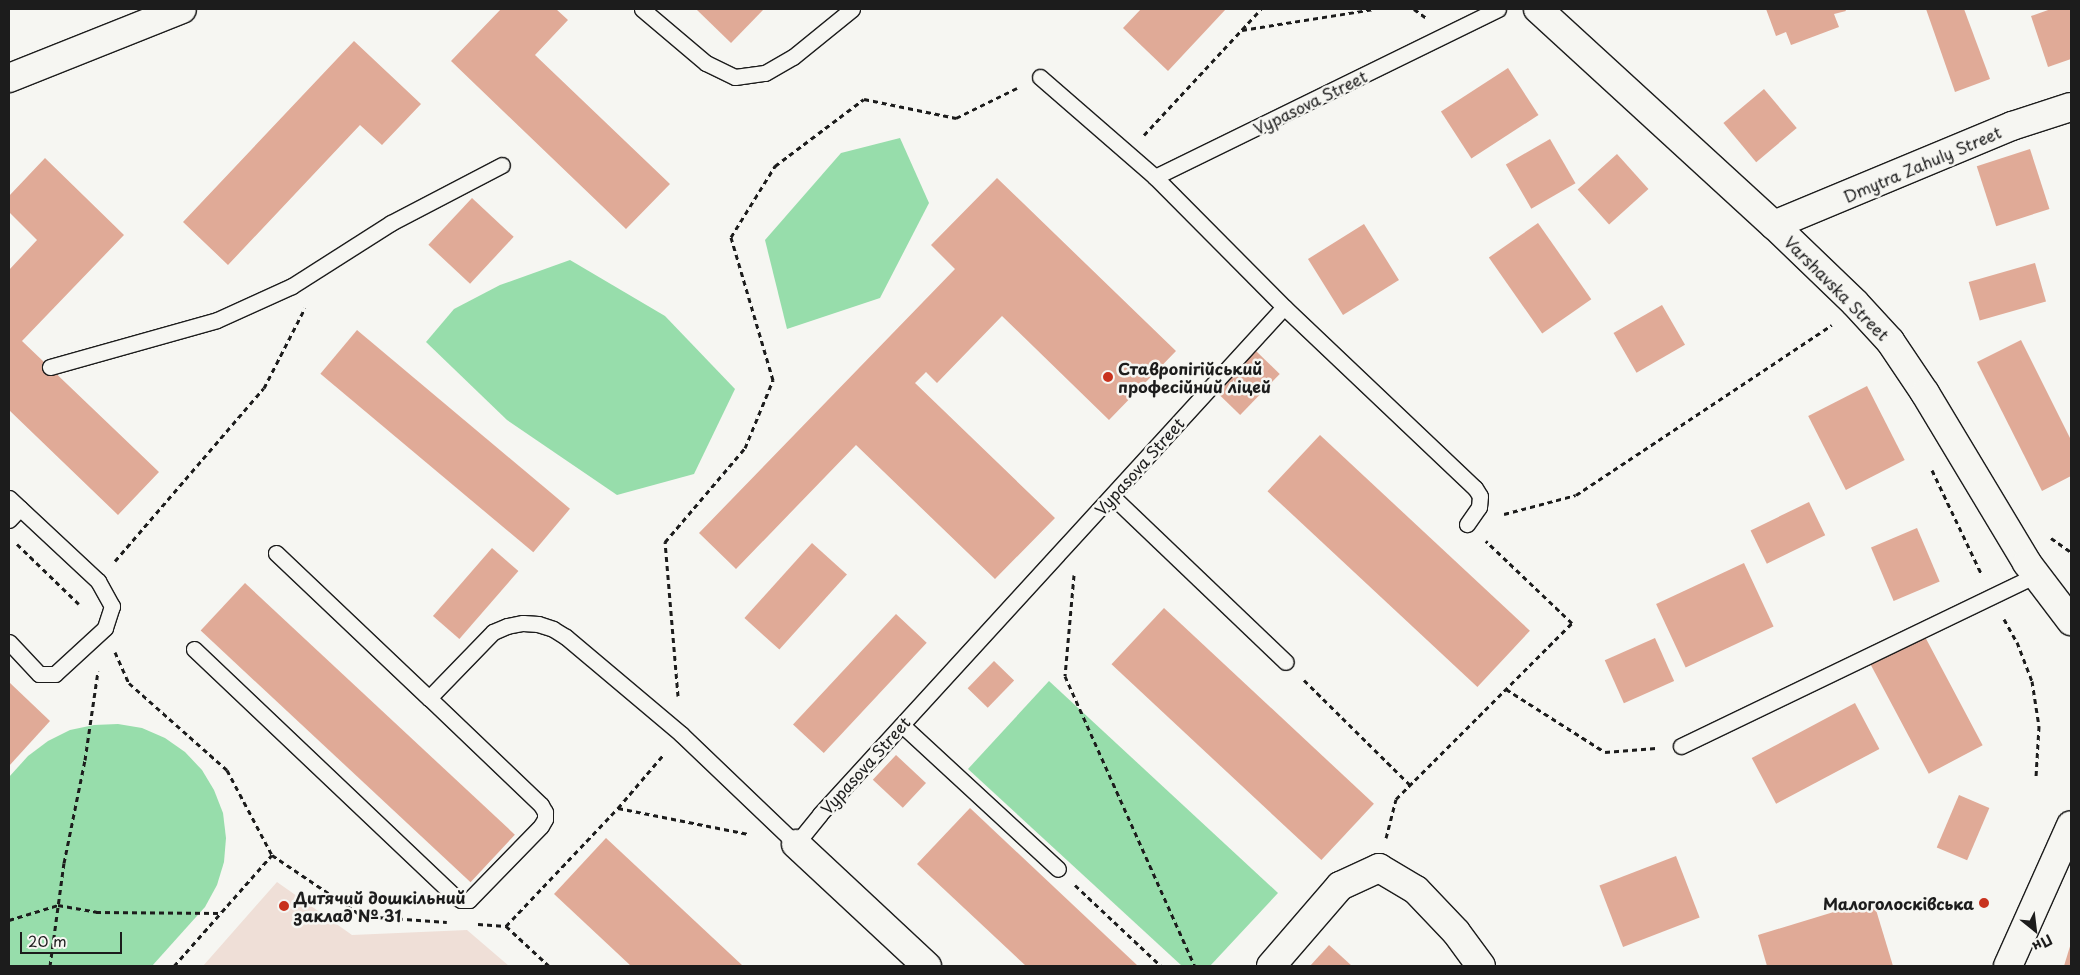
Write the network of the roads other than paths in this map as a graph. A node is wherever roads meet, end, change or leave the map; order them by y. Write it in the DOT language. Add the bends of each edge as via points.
graph roads {
  1 [pos="182,9"];
  2 [pos="642,9"];
  3 [pos="852,9"];
  4 [pos="1498,9"];
  5 [pos="1538,9"];
  6 [pos="1040,77"];
  7 [pos="9,78"];
  8 [pos="2071,107"];
  9 [pos="502,165"];
  10 [pos="1155,177"];
  11 [pos="1774,225"];
  12 [pos="1284,306"];
  13 [pos="50,367"];
  14 [pos="1112,496"];
  15 [pos="9,498"];
  16 [pos="20,508"];
  17 [pos="9,520"];
  18 [pos="1467,524"];
  19 [pos="276,553"];
  20 [pos="2035,576"];
  21 [pos="2071,621"];
  22 [pos="9,642"];
  23 [pos="194,650"];
  24 [pos="1286,662"];
  25 [pos="429,698"];
  26 [pos="902,725"];
  27 [pos="1682,746"];
  28 [pos="2071,825"];
  29 [pos="796,844"];
  30 [pos="1058,869"];
  31 [pos="927,966"];
  32 [pos="1271,966"];
  33 [pos="1482,966"];
  34 [pos="2008,966"];
  1 -- 7 [label="street"];
  2 -- 3 [label="lane" via="706,63 735,77 765,73 793,57"];
  4 -- 10 [label="lane, Vypasova Street"];
  5 -- 11 [label="street, Varshavska Street"];
  6 -- 10 [label="lane"];
  8 -- 11 [label="street, Dmytra Zahuly Street" via="2012,126"];
  9 -- 13 [label="lane" via="391,223 292,286 217,320"];
  10 -- 12 [label="lane"];
  11 -- 20 [label="street, Varshavska Street" via="1890,341"];
  12 -- 14 [label="lane, Vypasova Street"];
  12 -- 18 [label="lane" via="1475,488 1480,496 1479,507"];
  14 -- 24 [label="lane"];
  14 -- 26 [label="lane, Vypasova Street"];
  15 -- 16 [label="lane"];
  16 -- 17 [label="lane"];
  16 -- 22 [label="lane" via="98,580 112,606 106,628 55,674 39,674"];
  19 -- 25 [label="lane"];
  20 -- 21 [label="street, Varshavska Street"];
  20 -- 27 [label="lane"];
  23 -- 25 [label="lane" via="454,896 469,900 541,826 545,812"];
  25 -- 29 [label="lane" via="493,632 523,623 553,629 681,734"];
  26 -- 29 [label="lane, Vypasova Street"];
  26 -- 30 [label="lane"];
  28 -- 34 [label="street"];
  29 -- 31 [label="street"];
  32 -- 33 [label="street" via="1340,886 1379,868 1416,890 1456,932"];
}
